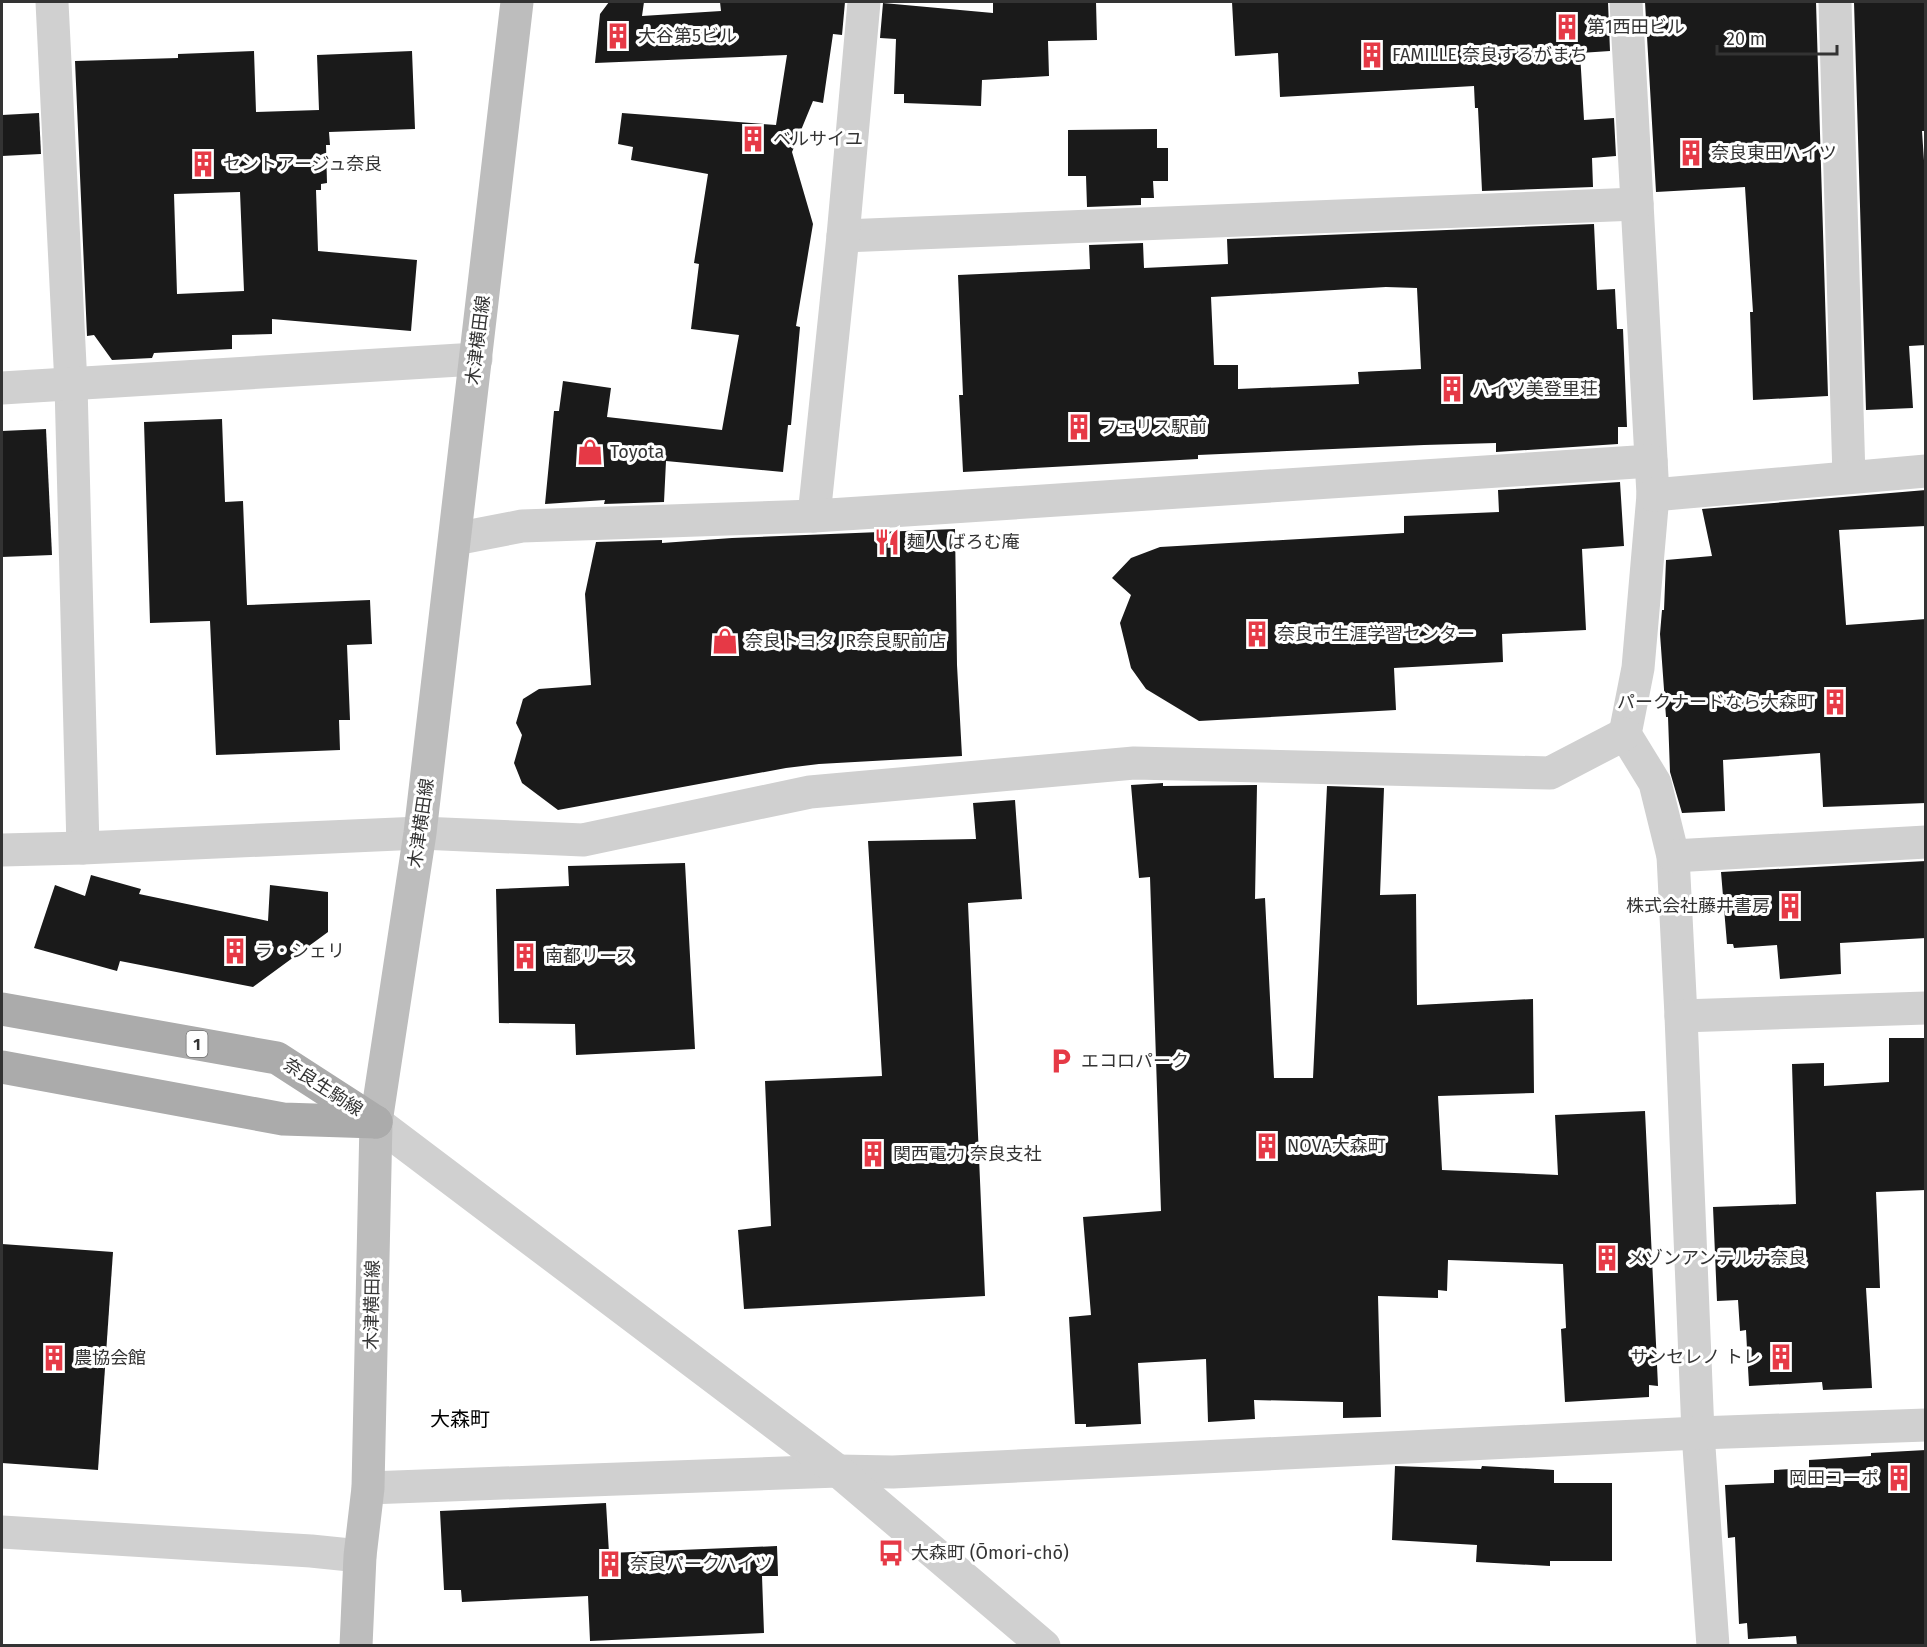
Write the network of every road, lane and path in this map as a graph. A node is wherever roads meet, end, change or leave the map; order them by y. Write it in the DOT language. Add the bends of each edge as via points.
graph roads {
  1 [pos="52,2"];
  2 [pos="517,2"];
  3 [pos="864,2"];
  4 [pos="1626,2"];
  5 [pos="1835,2"];
  6 [pos="1637,204"];
  7 [pos="843,236"];
  8 [pos="476,359"];
  9 [pos="71,385"];
  10 [pos="2,388"];
  11 [pos="1651,461"];
  12 [pos="1926,471"];
  13 [pos="1849,477"];
  14 [pos="1653,495"];
  15 [pos="814,516"];
  16 [pos="455,539"];
  17 [pos="1625,734"];
  18 [pos="420,833"];
  19 [pos="1926,842"];
  20 [pos="83,848"];
  21 [pos="2,850"];
  22 [pos="1672,856"];
  23 [pos="1926,1008"];
  24 [pos="2,1009"];
  25 [pos="1682,1016"];
  26 [pos="2,1067"];
  27 [pos="376,1122"];
  28 [pos="1926,1425"];
  29 [pos="1698,1433"];
  30 [pos="838,1470"];
  31 [pos="368,1488"];
  32 [pos="2,1532"];
  33 [pos="360,1556"];
  34 [pos="356,1646"];
  35 [pos="1044,1646"];
  36 [pos="1713,1646"];
  1 -- 9 [label="street"];
  2 -- 8 [label="main road, 木津横田線"];
  3 -- 7 [label="street"];
  4 -- 6 [label="street"];
  5 -- 13 [label="street"];
  6 -- 7 [label="street"];
  6 -- 11 [label="street"];
  7 -- 15 [label="street"];
  8 -- 9 [label="street"];
  8 -- 16 [label="main road, 木津横田線"];
  9 -- 10 [label="street"];
  9 -- 20 [label="street"];
  11 -- 14 [label="street"];
  11 -- 15 [label="street"];
  12 -- 13 [label="street"];
  13 -- 14 [label="street"];
  14 -- 17 [label="street" via="1638,668"];
  15 -- 16 [label="street" via="522,526"];
  16 -- 18 [label="main road, 木津横田線"];
  17 -- 18 [label="street" via="1550,773 1134,763 810,792 583,840"];
  17 -- 22 [label="street" via="1655,783"];
  18 -- 20 [label="street"];
  18 -- 27 [label="main road, 木津横田線"];
  19 -- 22 [label="street"];
  20 -- 21 [label="street"];
  22 -- 25 [label="street"];
  23 -- 25 [label="street"];
  24 -- 27 [label="main road, 奈良生駒線 / 1" via="277,1058"];
  25 -- 29 [label="street"];
  26 -- 27 [label="main road, 奈良生駒線" via="283,1119"];
  27 -- 30 [label="street"];
  27 -- 31 [label="main road, 木津横田線"];
  28 -- 29 [label="street"];
  29 -- 30 [label="street" via="905,1472"];
  29 -- 36 [label="street"];
  30 -- 31 [label="street"];
  30 -- 35 [label="street"];
  31 -- 33 [label="main road, 木津横田線"];
  32 -- 33 [label="street"];
  33 -- 34 [label="main road, 木津横田線"];
}
